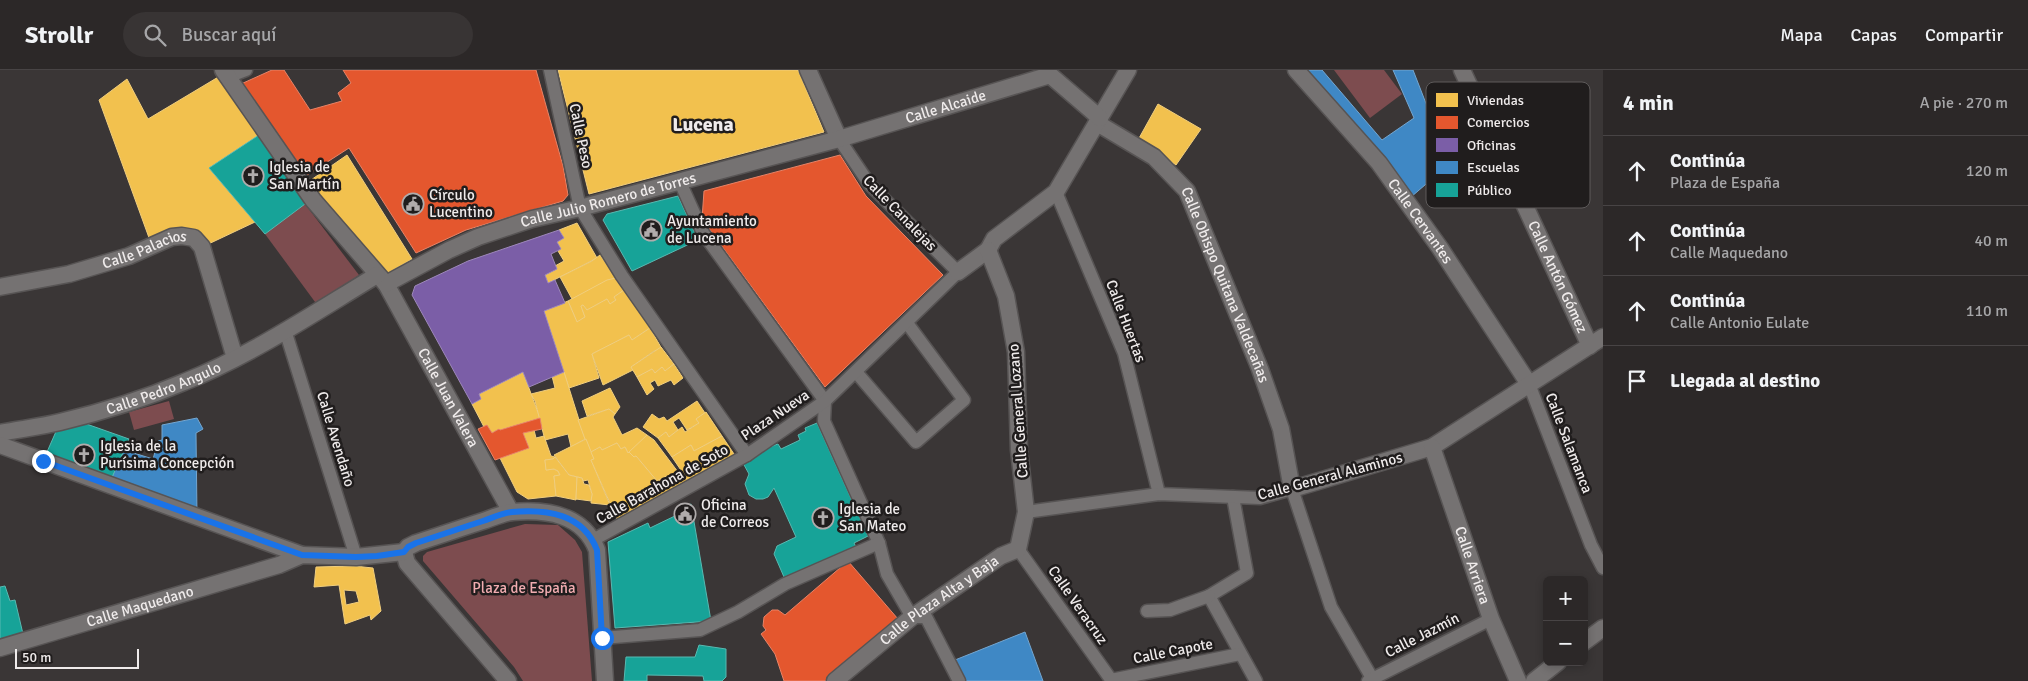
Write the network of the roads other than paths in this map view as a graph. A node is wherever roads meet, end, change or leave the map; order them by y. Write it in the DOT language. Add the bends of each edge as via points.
graph roads {
  1 [pos="246,70"];
  2 [pos="550,70"];
  3 [pos="808,70"];
  4 [pos="1128,70"];
  5 [pos="1296,70"];
  6 [pos="1462,70"];
  7 [pos="1048,72"];
  8 [pos="225,73"];
  9 [pos="1468,82"];
  10 [pos="1098,121"];
  11 [pos="839,139"];
  12 [pos="680,182"];
  13 [pos="1056,192"];
  14 [pos="580,208"];
  15 [pos="1530,208"];
  16 [pos="988,250"];
  17 [pos="958,272"];
  18 [pos="382,280"];
  19 [pos="0,287"];
  20 [pos="316,312"];
  21 [pos="907,323"];
  22 [pos="285,330"];
  23 [pos="1596,341"];
  24 [pos="235,358"];
  25 [pos="856,372"];
  26 [pos="1529,384"];
  27 [pos="825,402"];
  28 [pos="0,434"];
  29 [pos="0,445"];
  30 [pos="1432,447"];
  31 [pos="747,455"];
  32 [pos="1292,489"];
  33 [pos="1159,494"];
  34 [pos="1233,497"];
  35 [pos="511,512"];
  36 [pos="1026,512"];
  37 [pos="593,540"];
  38 [pos="879,543"];
  39 [pos="276,545"];
  40 [pos="1018,548"];
  41 [pos="404,552"];
  42 [pos="302,555"];
  43 [pos="356,557"];
  44 [pos="279,564"];
  45 [pos="1603,568"];
  46 [pos="1209,596"];
  47 [pos="1147,611"];
  48 [pos="912,618"];
  49 [pos="1491,619"];
  50 [pos="1603,628"];
  51 [pos="602,638"];
  52 [pos="1588,639"];
  53 [pos="0,648"];
  54 [pos="1240,654"];
  55 [pos="1553,666"];
  56 [pos="1112,680"];
  57 [pos="1370,680"];
  58 [pos="508,681"];
  59 [pos="605,681"];
  60 [pos="836,681"];
  61 [pos="959,681"];
  62 [pos="1256,681"];
  63 [pos="1518,681"];
  64 [pos="1534,681"];
  1 -- 8 [label="street"];
  2 -- 14 [label="street, Calle Peso"];
  3 -- 11 [label="street, Calle Canalejas"];
  4 -- 10 [label="street"];
  5 -- 26 [label="street, Calle Cervantes" via="1379,163 1440,248"];
  6 -- 9 [label="street, Calle Antón Gómez"];
  7 -- 10 [label="street, Calle Obispo Quitana Valdecañas"];
  7 -- 11 [label="street, Calle Alcaide"];
  8 -- 18 [label="street, Calle Juan Valera" via="314,200"];
  10 -- 13 [label="street"];
  10 -- 32 [label="street, Calle Obispo Quitana Valdecañas" via="1154,156 1187,191 1260,368 1280,429"];
  11 -- 12 [label="street, Calle Julio Romero de Torres"];
  11 -- 17 [label="street, Calle Canalejas" via="870,185"];
  12 -- 14 [label="street, Calle Julio Romero de Torres"];
  12 -- 27 [label="street, Plaza Nueva" via="703,232"];
  13 -- 16 [label="street" via="994,239"];
  13 -- 33 [label="street, Calle Huertas" via="1124,353"];
  14 -- 18 [label="street, Calle Julio Romero de Torres" via="532,219 478,237"];
  14 -- 31 [label="street, Plaza Nueva" via="622,276"];
  15 -- 23 [label="street, Calle Antón Gómez"];
  16 -- 17 [label="street"];
  16 -- 36 [label="street, Calle General Lozano" via="1009,309 1018,378 1019,450"];
  17 -- 21 [label="street"];
  18 -- 20 [label="street, Calle Julio Romero de Torres"];
  18 -- 35 [label="street, Calle Juan Valera"];
  19 -- 24 [label="street, Calle Palacios" via="69,274 129,256 172,238 194,238 202,247"];
  20 -- 22 [label="street, Calle Pedro Angulo"];
  21 -- 25 [label="street"];
  21 -- 25 [label="street" via="964,400 916,442"];
  22 -- 24 [label="street, Calle Pedro Angulo"];
  22 -- 43 [label="street, Calle Avendaño"];
  23 -- 26 [label="street, Calle General Alaminos"];
  24 -- 28 [label="street, Calle Pedro Angulo" via="185,382 133,401 60,422"];
  25 -- 27 [label="street"];
  26 -- 30 [label="street, Calle General Alaminos"];
  26 -- 45 [label="street, Calle Salamanca" via="1591,545"];
  27 -- 31 [label="street, Plaza Nueva"];
  27 -- 38 [label="street" via="824,421"];
  29 -- 39 [label="street"];
  30 -- 32 [label="street, Calle General Alaminos"];
  30 -- 49 [label="street, Calle Arriera"];
  31 -- 37 [label="street, Calle Barahona de Soto"];
  32 -- 34 [label="street, Calle General Alaminos" via="1260,498"];
  32 -- 57 [label="street" via="1331,607"];
  33 -- 34 [label="street, Calle General Alaminos"];
  33 -- 36 [label="street, Calle General Alaminos"];
  34 -- 46 [label="street" via="1246,573"];
  35 -- 37 [label="street" via="545,513 568,518 583,527"];
  35 -- 41 [label="street" via="416,543"];
  36 -- 40 [label="street"];
  37 -- 51 [label="street" via="597,550"];
  38 -- 48 [label="street" via="887,574"];
  38 -- 51 [label="street" via="785,584 700,630"];
  39 -- 42 [label="street"];
  39 -- 44 [label="street" via="281,558"];
  40 -- 48 [label="street, Calle Plaza Alta y Baja" via="1001,556"];
  40 -- 56 [label="street, Calle Veracruz"];
  41 -- 43 [label="street, Calle Maquedano"];
  41 -- 58 [label="street" via="407,563"];
  42 -- 43 [label="street, Calle Maquedano"];
  42 -- 44 [label="street, Calle Maquedano"];
  44 -- 53 [label="street, Calle Maquedano"];
  46 -- 47 [label="street" via="1170,610"];
  46 -- 54 [label="street"];
  48 -- 60 [label="street, Calle Plaza Alta y Baja"];
  48 -- 61 [label="street" via="926,617"];
  49 -- 57 [label="street, Calle Jazmín"];
  49 -- 63 [label="street, Calle Arriera"];
  50 -- 52 [label="street"];
  51 -- 59 [label="street"];
  54 -- 56 [label="street, Calle Capote"];
  54 -- 62 [label="street"];
  55 -- 64 [label="street"];
}
